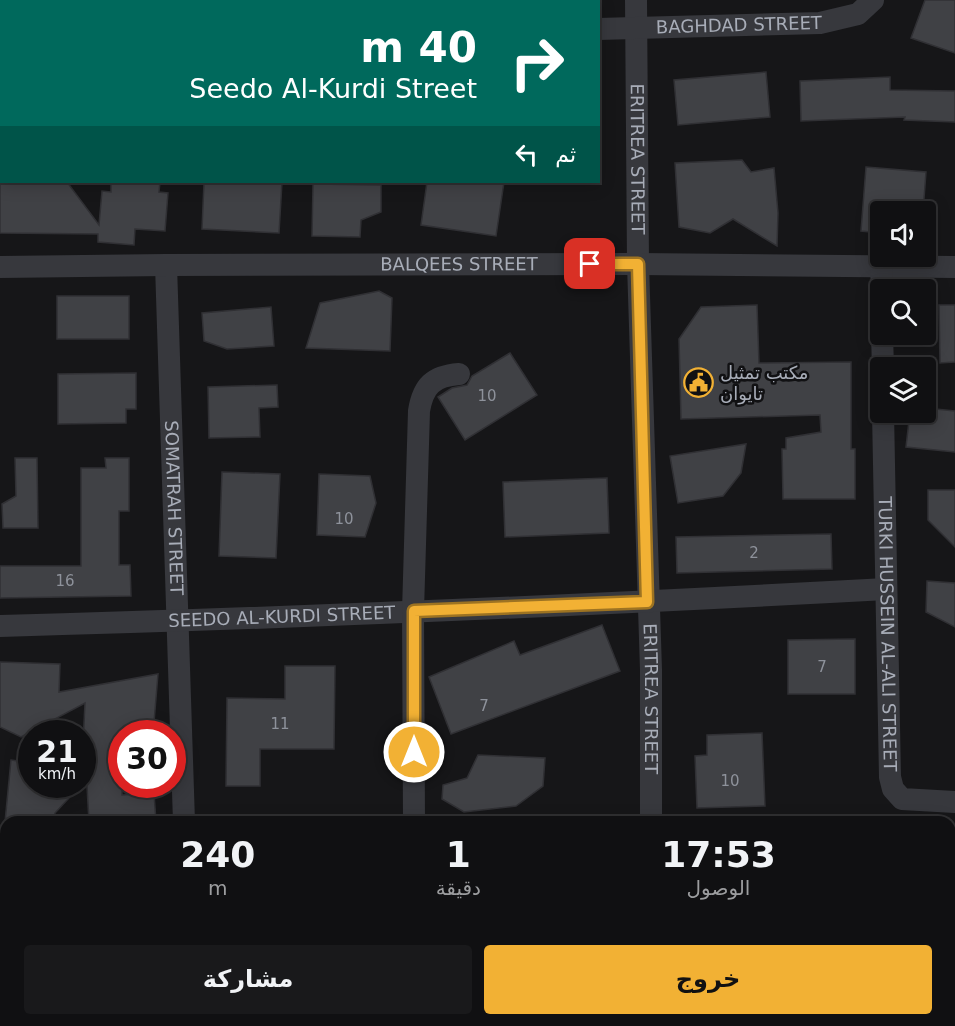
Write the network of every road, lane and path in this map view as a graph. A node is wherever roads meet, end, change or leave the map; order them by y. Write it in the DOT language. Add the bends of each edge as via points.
graph roads {
  1 [pos="636,0"];
  2 [pos="873,0"];
  3 [pos="600,29"];
  4 [pos="636,29"];
  5 [pos="166,264"];
  6 [pos="638,264"];
  7 [pos="0,267"];
  8 [pos="955,267"];
  9 [pos="881,278"];
  10 [pos="459,374"];
  11 [pos="884,423"];
  12 [pos="886,589"];
  13 [pos="647,602"];
  14 [pos="414,611"];
  15 [pos="177,621"];
  16 [pos="0,626"];
  17 [pos="955,802"];
  18 [pos="184,816"];
  19 [pos="414,816"];
  20 [pos="651,816"];
  1 -- 4 [label="street, ERITREA STREET"];
  2 -- 4 [label="street, BAGHDAD STREET" via="858,14 820,23"];
  3 -- 4 [label="street, BAGHDAD STREET"];
  4 -- 6 [label="street, ERITREA STREET"];
  5 -- 6 [label="street, BALQEES STREET"];
  5 -- 7 [label="street, BALQEES STREET"];
  5 -- 15 [label="street, SOMATRAH STREET"];
  6 -- 9 [label="street, BALQEES STREET"];
  6 -- 13 [label="street, ERITREA STREET"];
  8 -- 9 [label="street, BALQEES STREET"];
  10 -- 14 [label="street" via="434,381 421,396"];
  11 -- 12 [label="street, TURKI HUSSEIN AL-ALI STREET"];
  12 -- 13 [label="street, SEEDO AL-KURDI STREET"];
  12 -- 17 [label="street, TURKI HUSSEIN AL-ALI STREET" via="893,789 902,799"];
  13 -- 14 [label="street, SEEDO AL-KURDI STREET"];
  13 -- 20 [label="street, ERITREA STREET"];
  14 -- 15 [label="street, SEEDO AL-KURDI STREET"];
  14 -- 19 [label="street"];
  15 -- 16 [label="street, SEEDO AL-KURDI STREET"];
  15 -- 18 [label="street, SOMATRAH STREET"];
}
